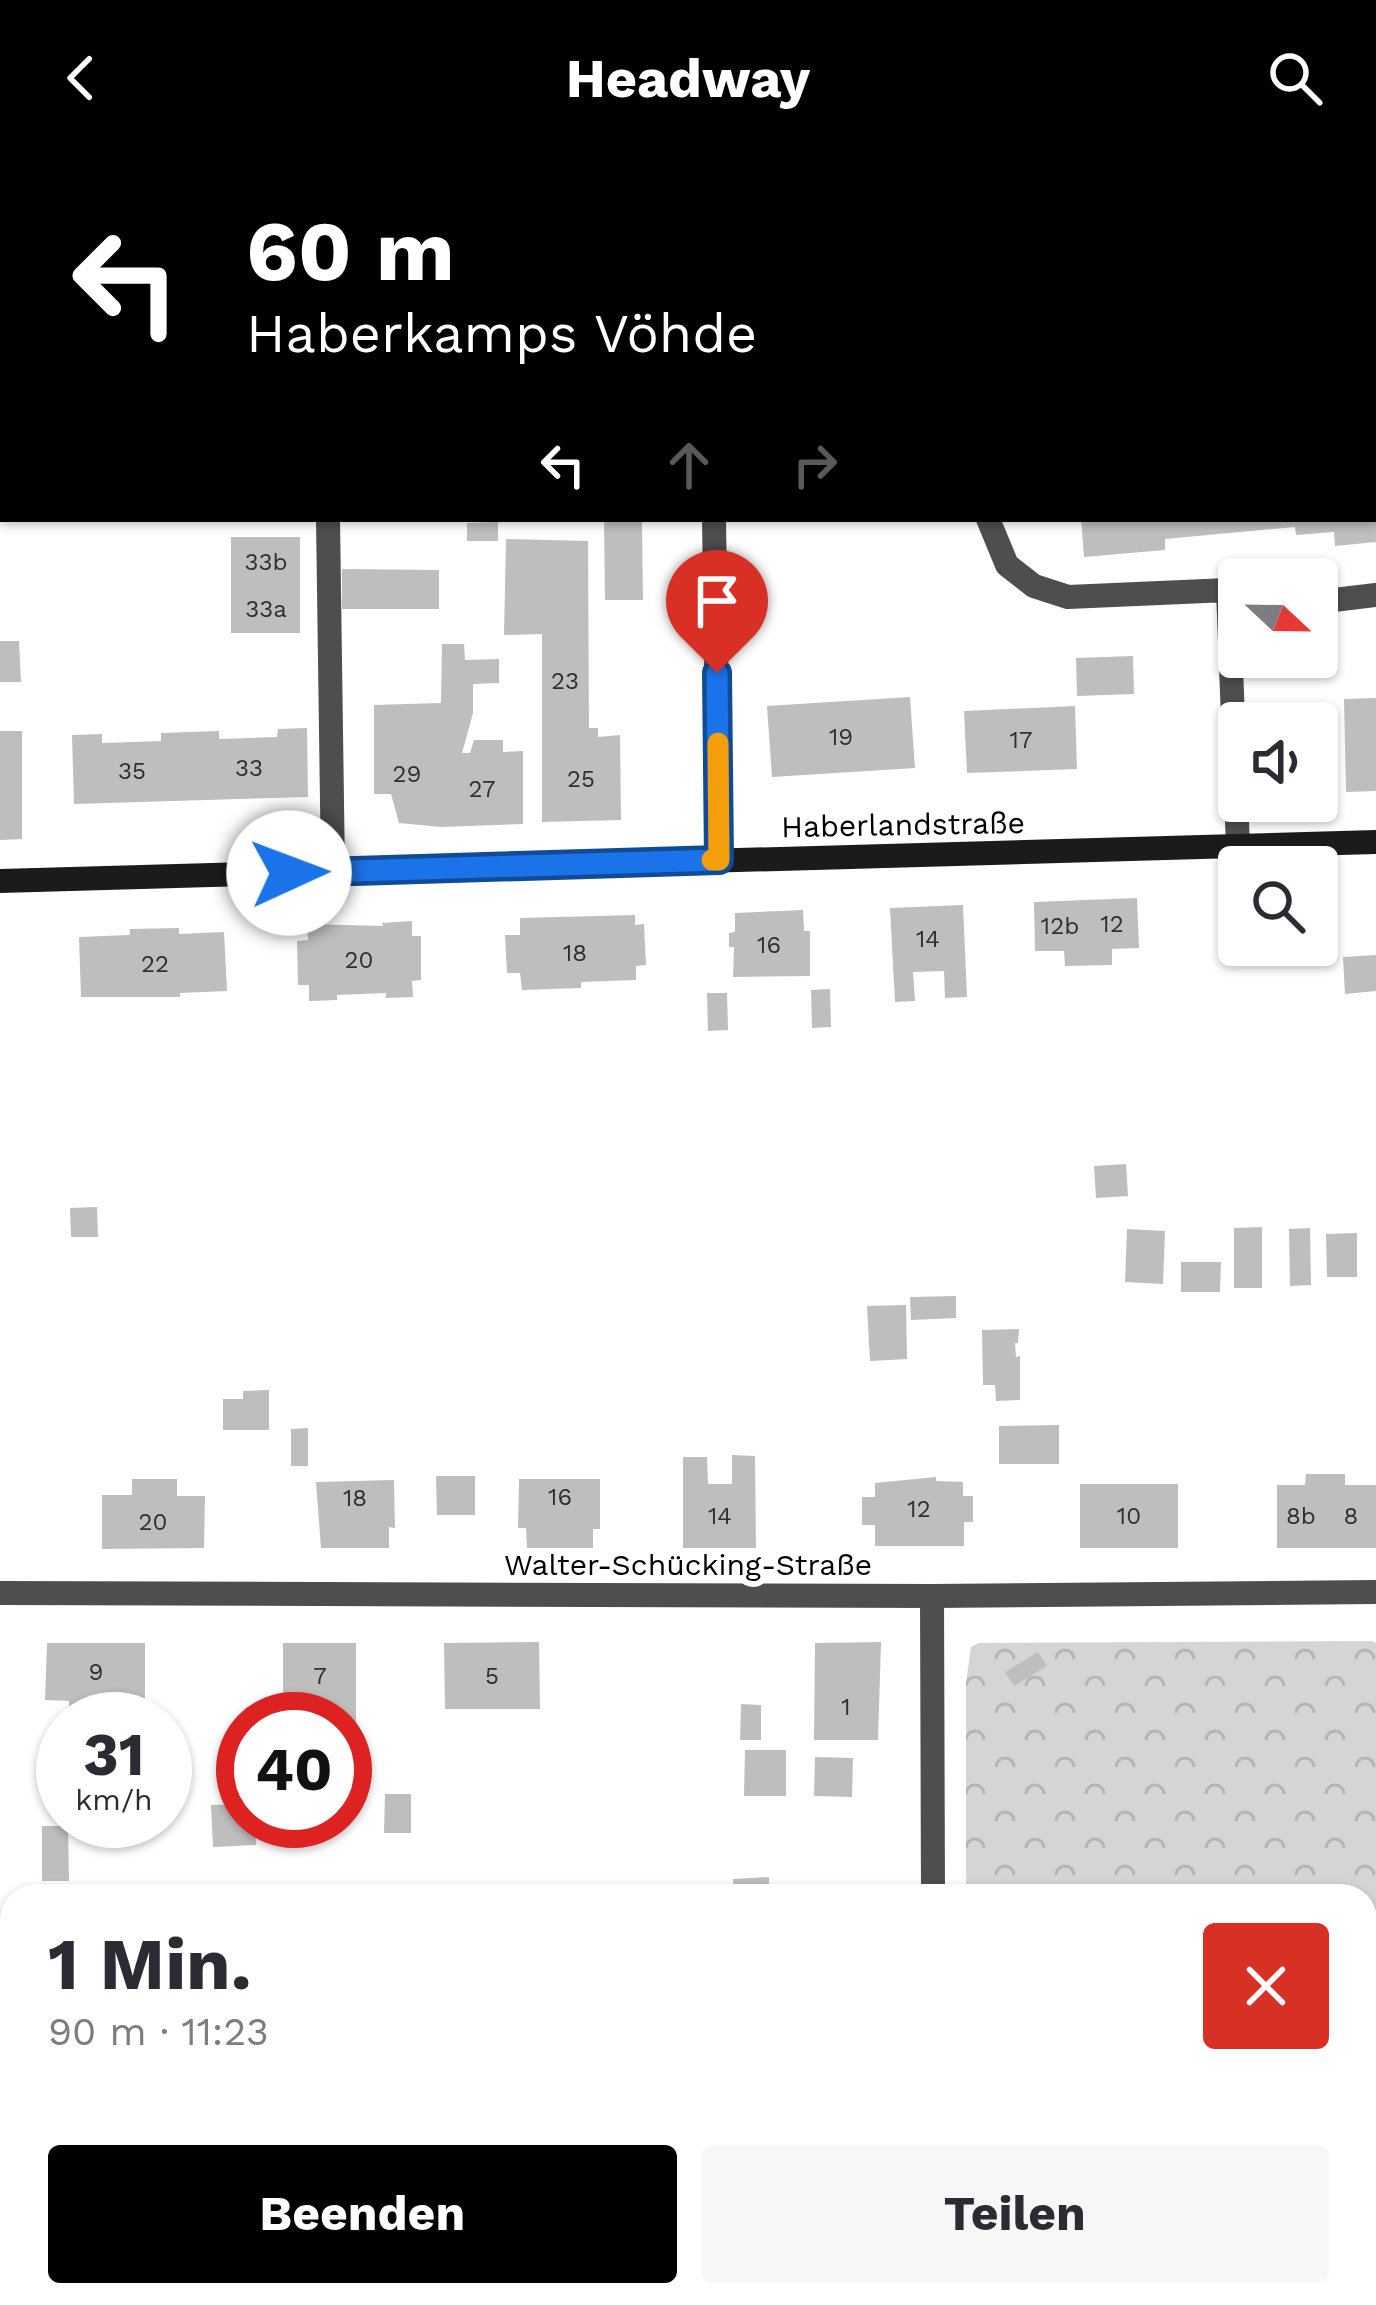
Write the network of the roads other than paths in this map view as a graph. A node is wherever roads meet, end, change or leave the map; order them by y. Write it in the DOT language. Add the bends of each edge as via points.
graph roads {
  1 [pos="328,522"];
  2 [pos="714,522"];
  3 [pos="989,522"];
  4 [pos="1218,590"];
  5 [pos="1376,595"];
  6 [pos="1338,600"];
  7 [pos="1235,678"];
  8 [pos="1376,842"];
  9 [pos="1238,846"];
  10 [pos="1266,846"];
  11 [pos="1218,848"];
  12 [pos="719,860"];
  13 [pos="333,872"];
  14 [pos="0,881"];
  15 [pos="1376,1592"];
  16 [pos="0,1593"];
  17 [pos="932,1596"];
  18 [pos="933,1884"];
  1 -- 13 [label="street"];
  2 -- 12 [label="street"];
  3 -- 4 [label="street" via="1006,565 1068,597"];
  5 -- 6 [label="street"];
  7 -- 9 [label="street"];
  8 -- 10 [label="street, Haberlandstraße"];
  11 -- 12 [label="street, Haberlandstraße"];
  12 -- 13 [label="street, Haberlandstraße"];
  13 -- 14 [label="street, Haberlandstraße"];
  15 -- 17 [label="street, Walter-Schücking-Straße"];
  16 -- 17 [label="street, Walter-Schücking-Straße"];
  17 -- 18 [label="street"];
}
